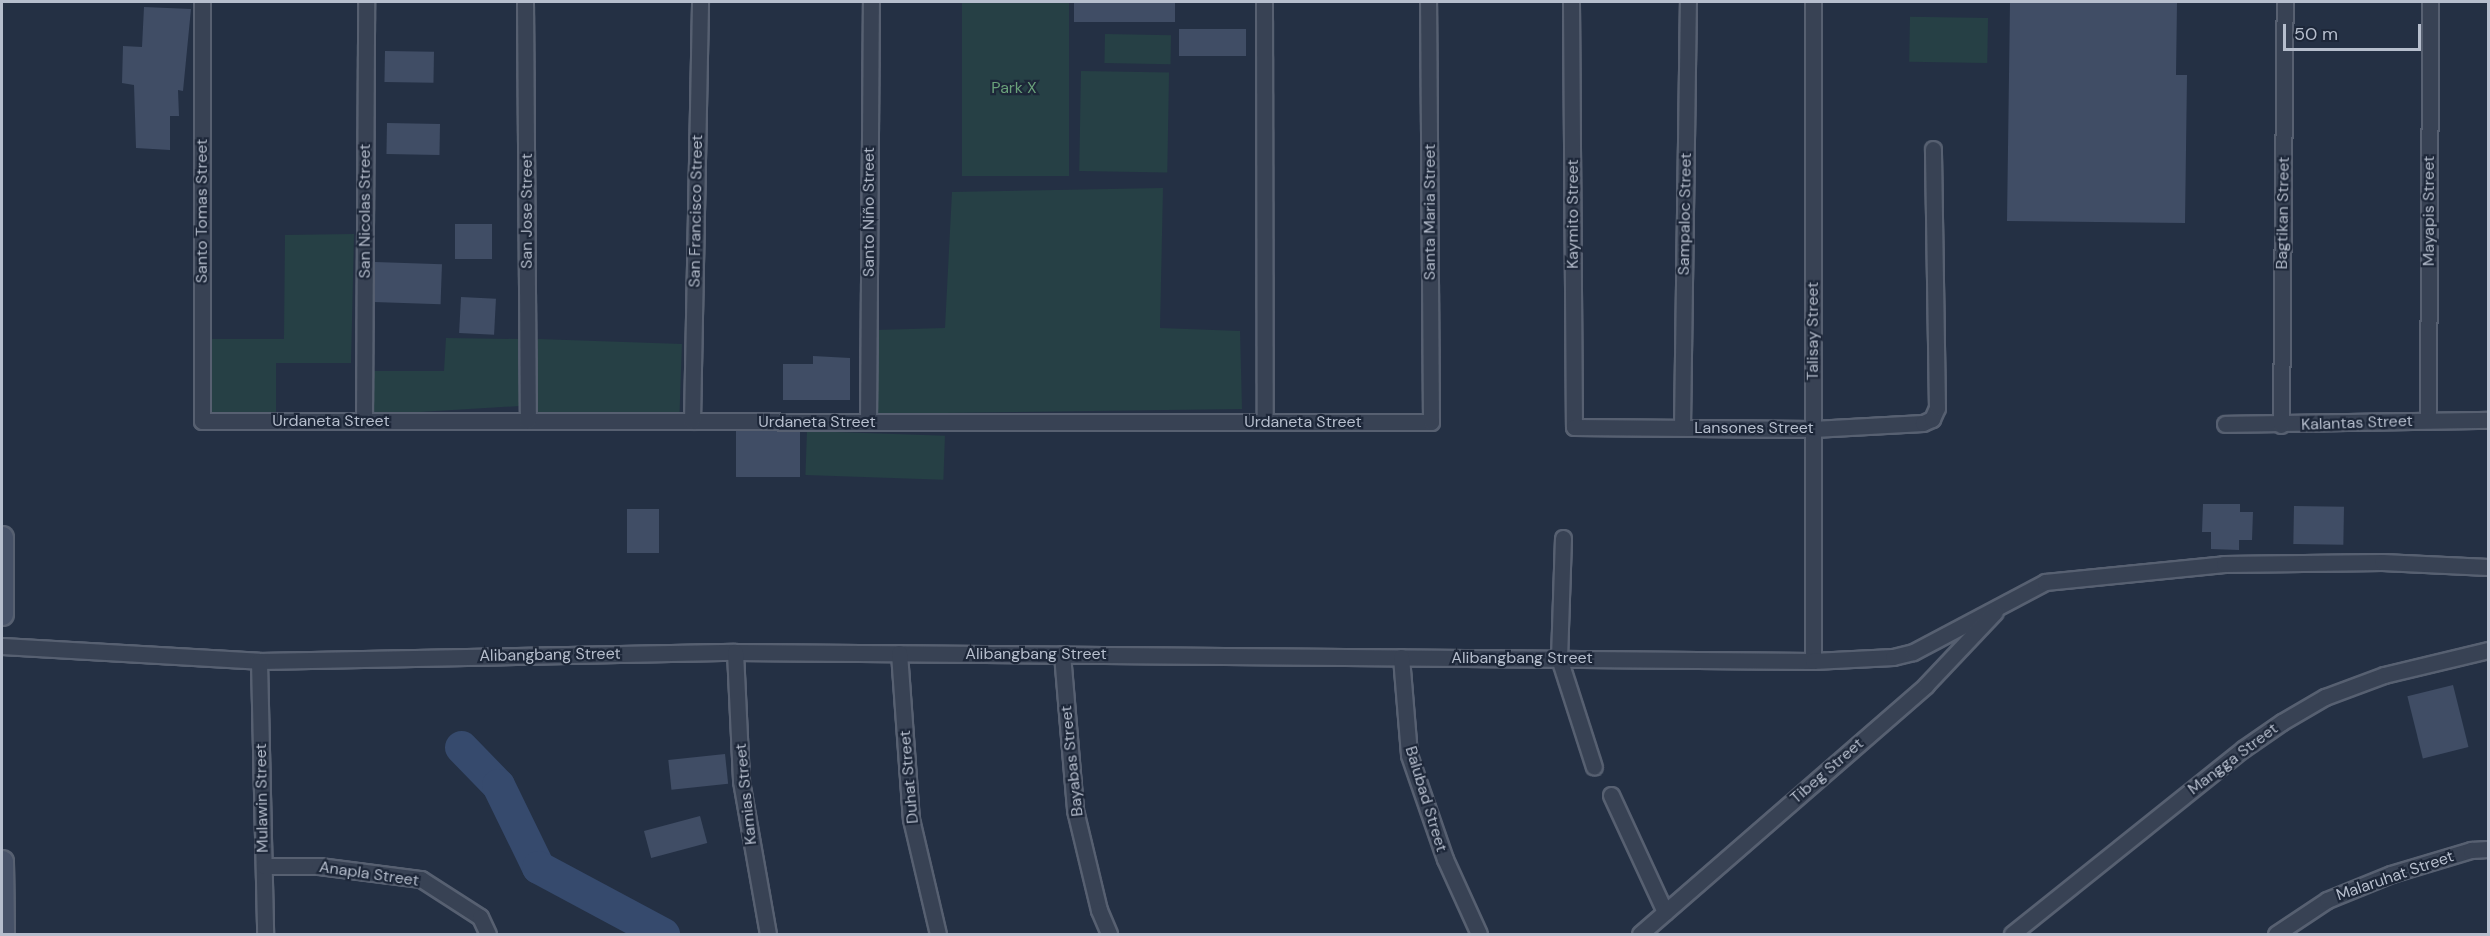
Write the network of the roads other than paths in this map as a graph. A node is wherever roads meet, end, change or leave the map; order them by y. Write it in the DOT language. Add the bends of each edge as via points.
graph roads {
  1 [pos="202,2"];
  2 [pos="366,2"];
  3 [pos="525,2"];
  4 [pos="700,2"];
  5 [pos="871,2"];
  6 [pos="1264,2"];
  7 [pos="1428,2"];
  8 [pos="1571,2"];
  9 [pos="1688,2"];
  10 [pos="1814,2"];
  11 [pos="2285,2"];
  12 [pos="2430,2"];
  13 [pos="1933,149"];
  14 [pos="2428,420"];
  15 [pos="2488,420"];
  16 [pos="202,421"];
  17 [pos="364,421"];
  18 [pos="528,421"];
  19 [pos="692,421"];
  20 [pos="868,422"];
  21 [pos="1265,422"];
  22 [pos="1431,422"];
  23 [pos="2225,424"];
  24 [pos="2281,425"];
  25 [pos="1574,427"];
  26 [pos="1682,427"];
  27 [pos="1814,429"];
  28 [pos="2,538"];
  29 [pos="1563,538"];
  30 [pos="2488,567"];
  31 [pos="2007,600"];
  32 [pos="2,614"];
  33 [pos="2,646"];
  34 [pos="2488,650"];
  35 [pos="735,652"];
  36 [pos="899,653"];
  37 [pos="1062,654"];
  38 [pos="1401,657"];
  39 [pos="1559,658"];
  40 [pos="259,661"];
  41 [pos="1814,661"];
  42 [pos="1594,767"];
  43 [pos="1611,795"];
  44 [pos="2488,849"];
  45 [pos="2,862"];
  46 [pos="264,866"];
  47 [pos="1665,912"];
  48 [pos="3,934"];
  49 [pos="265,934"];
  50 [pos="488,934"];
  51 [pos="768,934"];
  52 [pos="938,934"];
  53 [pos="1109,934"];
  54 [pos="1479,934"];
  55 [pos="1640,934"];
  56 [pos="2012,934"];
  57 [pos="2276,934"];
  1 -- 16 [label="street, Santo Tomas Street"];
  2 -- 17 [label="street, San Nicolas Street"];
  3 -- 18 [label="street, San Jose Street"];
  4 -- 19 [label="street, San Francisco Street"];
  5 -- 20 [label="street, Santo Niño Street"];
  6 -- 21 [label="street"];
  7 -- 22 [label="street, Santa Maria Street"];
  8 -- 25 [label="street, Kaymito Street"];
  9 -- 26 [label="street, Sampaloc Street"];
  10 -- 27 [label="street, Talisay Street"];
  11 -- 24 [label="street, Bagtikan Street"];
  12 -- 14 [label="street, Mayapis Street"];
  13 -- 27 [label="street, Lansones Street" via="1938,408 1932,419 1923,423"];
  14 -- 15 [label="street, Kalantas Street"];
  14 -- 24 [label="street, Kalantas Street"];
  16 -- 17 [label="street, Urdaneta Street"];
  17 -- 18 [label="street, Urdaneta Street"];
  18 -- 19 [label="street, Urdaneta Street"];
  19 -- 20 [label="street, Urdaneta Street"];
  20 -- 21 [label="street, Urdaneta Street"];
  21 -- 22 [label="street, Urdaneta Street"];
  23 -- 24 [label="street, Kalantas Street"];
  25 -- 26 [label="street, Lansones Street"];
  26 -- 27 [label="street, Lansones Street"];
  27 -- 41 [label="street, Talisay Street"];
  28 -- 32 [label="street"];
  29 -- 39 [label="street"];
  30 -- 31 [label="street, Alibangbang Street" via="2382,562 2224,564 2045,582"];
  31 -- 41 [label="street, Alibangbang Street" via="1913,652 1893,657"];
  31 -- 47 [label="street, Tibeg Street" via="1926,685"];
  33 -- 40 [label="street, Alibangbang Street"];
  34 -- 56 [label="street, Mangga Street" via="2384,675 2325,697 2282,722"];
  35 -- 36 [label="street, Alibangbang Street"];
  35 -- 40 [label="street, Alibangbang Street"];
  35 -- 51 [label="street, Kamias Street" via="741,781"];
  36 -- 37 [label="street, Alibangbang Street"];
  36 -- 52 [label="street, Duhat Street" via="910,819"];
  37 -- 38 [label="street, Alibangbang Street"];
  37 -- 53 [label="street, Bayabas Street" via="1075,810"];
  38 -- 39 [label="street, Alibangbang Street"];
  38 -- 54 [label="street, Balubad Street" via="1409,755 1445,859"];
  39 -- 41 [label="street, Alibangbang Street"];
  39 -- 42 [label="street"];
  40 -- 46 [label="street, Mulawin Street"];
  43 -- 47 [label="street"];
  44 -- 57 [label="street, Malaruhat Street" via="2471,850 2348,891 2327,900"];
  45 -- 48 [label="street"];
  46 -- 49 [label="street, Mulawin Street"];
  46 -- 50 [label="street, Anapla Street" via="319,866 421,879 480,917"];
  47 -- 55 [label="street, Tibeg Street"];
}
